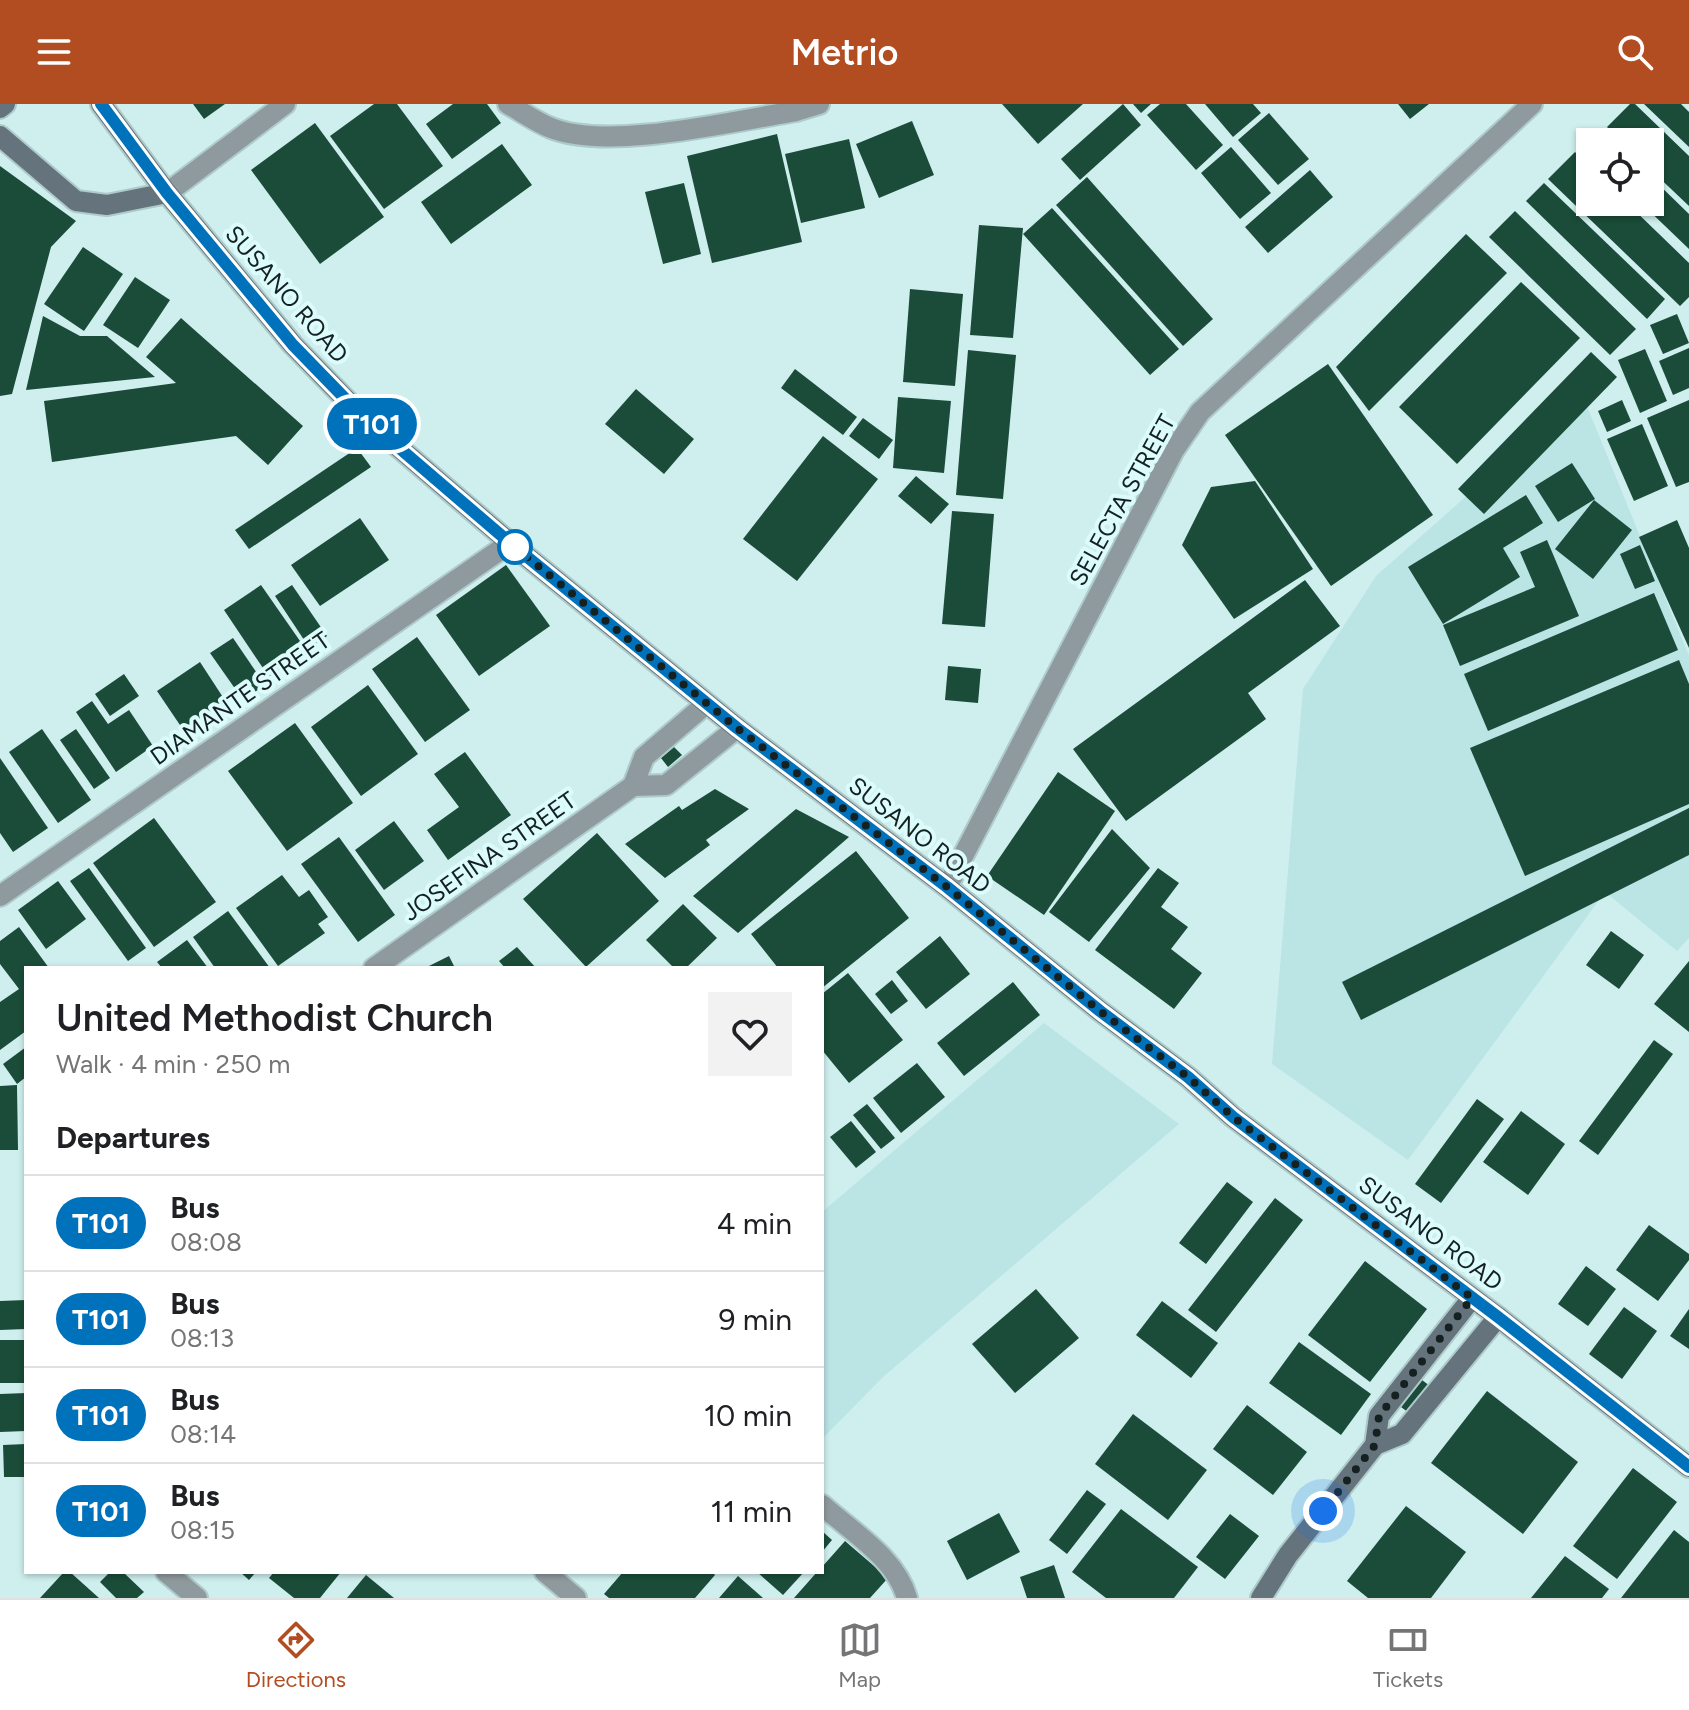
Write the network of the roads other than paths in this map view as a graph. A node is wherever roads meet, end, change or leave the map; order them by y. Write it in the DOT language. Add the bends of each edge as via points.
graph roads {
  1 [pos="5,104"];
  2 [pos="101,104"];
  3 [pos="285,104"];
  4 [pos="508,104"];
  5 [pos="819,104"];
  6 [pos="1532,104"];
  7 [pos="0,108"];
  8 [pos="0,136"];
  9 [pos="167,193"];
  10 [pos="510,543"];
  11 [pos="706,704"];
  12 [pos="737,728"];
  13 [pos="633,786"];
  14 [pos="947,887"];
  15 [pos="0,896"];
  16 [pos="377,966"];
  17 [pos="1472,1298"];
  18 [pos="1498,1317"];
  19 [pos="1375,1445"];
  20 [pos="1689,1467"];
  21 [pos="824,1507"];
  22 [pos="168,1574"];
  23 [pos="547,1574"];
  24 [pos="1263,1597"];
  25 [pos="197,1598"];
  26 [pos="576,1598"];
  27 [pos="907,1598"];
  1 -- 7 [label="main road"];
  2 -- 9 [label="main road, SUSANO ROAD"];
  3 -- 9 [label="street"];
  4 -- 5 [label="street" via="552,129 615,136"];
  6 -- 14 [label="street, SELECTA STREET" via="1200,412 1174,450"];
  8 -- 9 [label="main road" via="76,201 107,205"];
  9 -- 10 [label="main road, SUSANO ROAD" via="337,392"];
  10 -- 11 [label="main road, SUSANO ROAD"];
  10 -- 15 [label="street, DIAMANTE STREET"];
  11 -- 12 [label="main road, SUSANO ROAD"];
  11 -- 13 [label="street, JOSEFINA STREET" via="644,757"];
  12 -- 13 [label="street, JOSEFINA STREET" via="666,785"];
  12 -- 14 [label="main road, SUSANO ROAD"];
  13 -- 16 [label="street, JOSEFINA STREET"];
  14 -- 17 [label="main road, SUSANO ROAD" via="1233,1117"];
  17 -- 18 [label="main road, SUSANO ROAD"];
  17 -- 19 [label="main road" via="1379,1416"];
  18 -- 19 [label="main road" via="1402,1434"];
  18 -- 20 [label="main road, SUSANO ROAD"];
  19 -- 24 [label="main road" via="1288,1555"];
  21 -- 27 [label="street" via="891,1566"];
  22 -- 25 [label="street"];
  23 -- 26 [label="street"];
}
